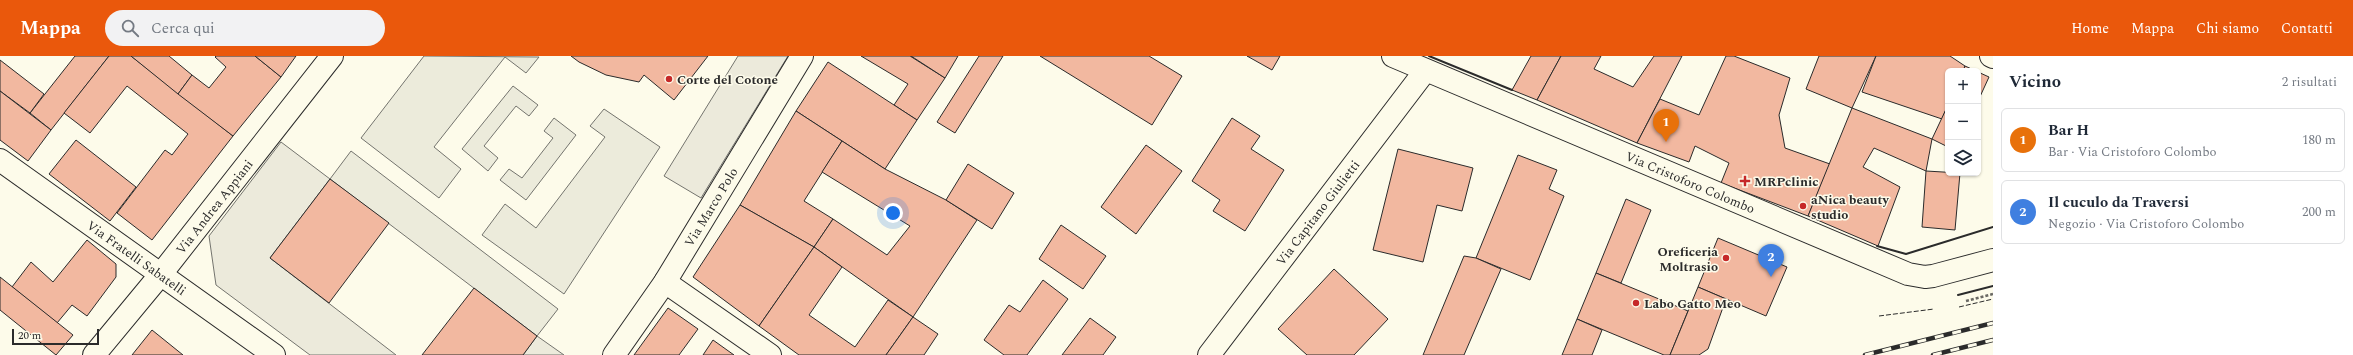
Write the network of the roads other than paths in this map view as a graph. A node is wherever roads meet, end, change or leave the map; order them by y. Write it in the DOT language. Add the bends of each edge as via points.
graph roads {
  1 [pos="332,56"];
  2 [pos="802,56"];
  3 [pos="1393,56"];
  4 [pos="1425,71"];
  5 [pos="0,160"];
  6 [pos="1993,260"];
  7 [pos="161,274"];
  8 [pos="665,282"];
  9 [pos="94,355"];
  10 [pos="274,355"];
  11 [pos="614,355"];
  12 [pos="770,355"];
  13 [pos="1209,355"];
  1 -- 7 [label="street, Via Andrea Appiani"];
  2 -- 8 [label="street, Via Marco Polo"];
  3 -- 4 [label="street, Via Cristoforo Colombo"];
  4 -- 6 [label="street, Via Cristoforo Colombo" via="1908,274 1932,276"];
  4 -- 13 [label="street, Via Capitano Giulietti"];
  5 -- 7 [label="street, Via Fratelli Sabatelli"];
  7 -- 9 [label="street, Via Andrea Appiani"];
  7 -- 10 [label="street, Via Fratelli Sabatelli"];
  8 -- 11 [label="street, Via Marco Polo"];
  8 -- 12 [label="street"];
}
